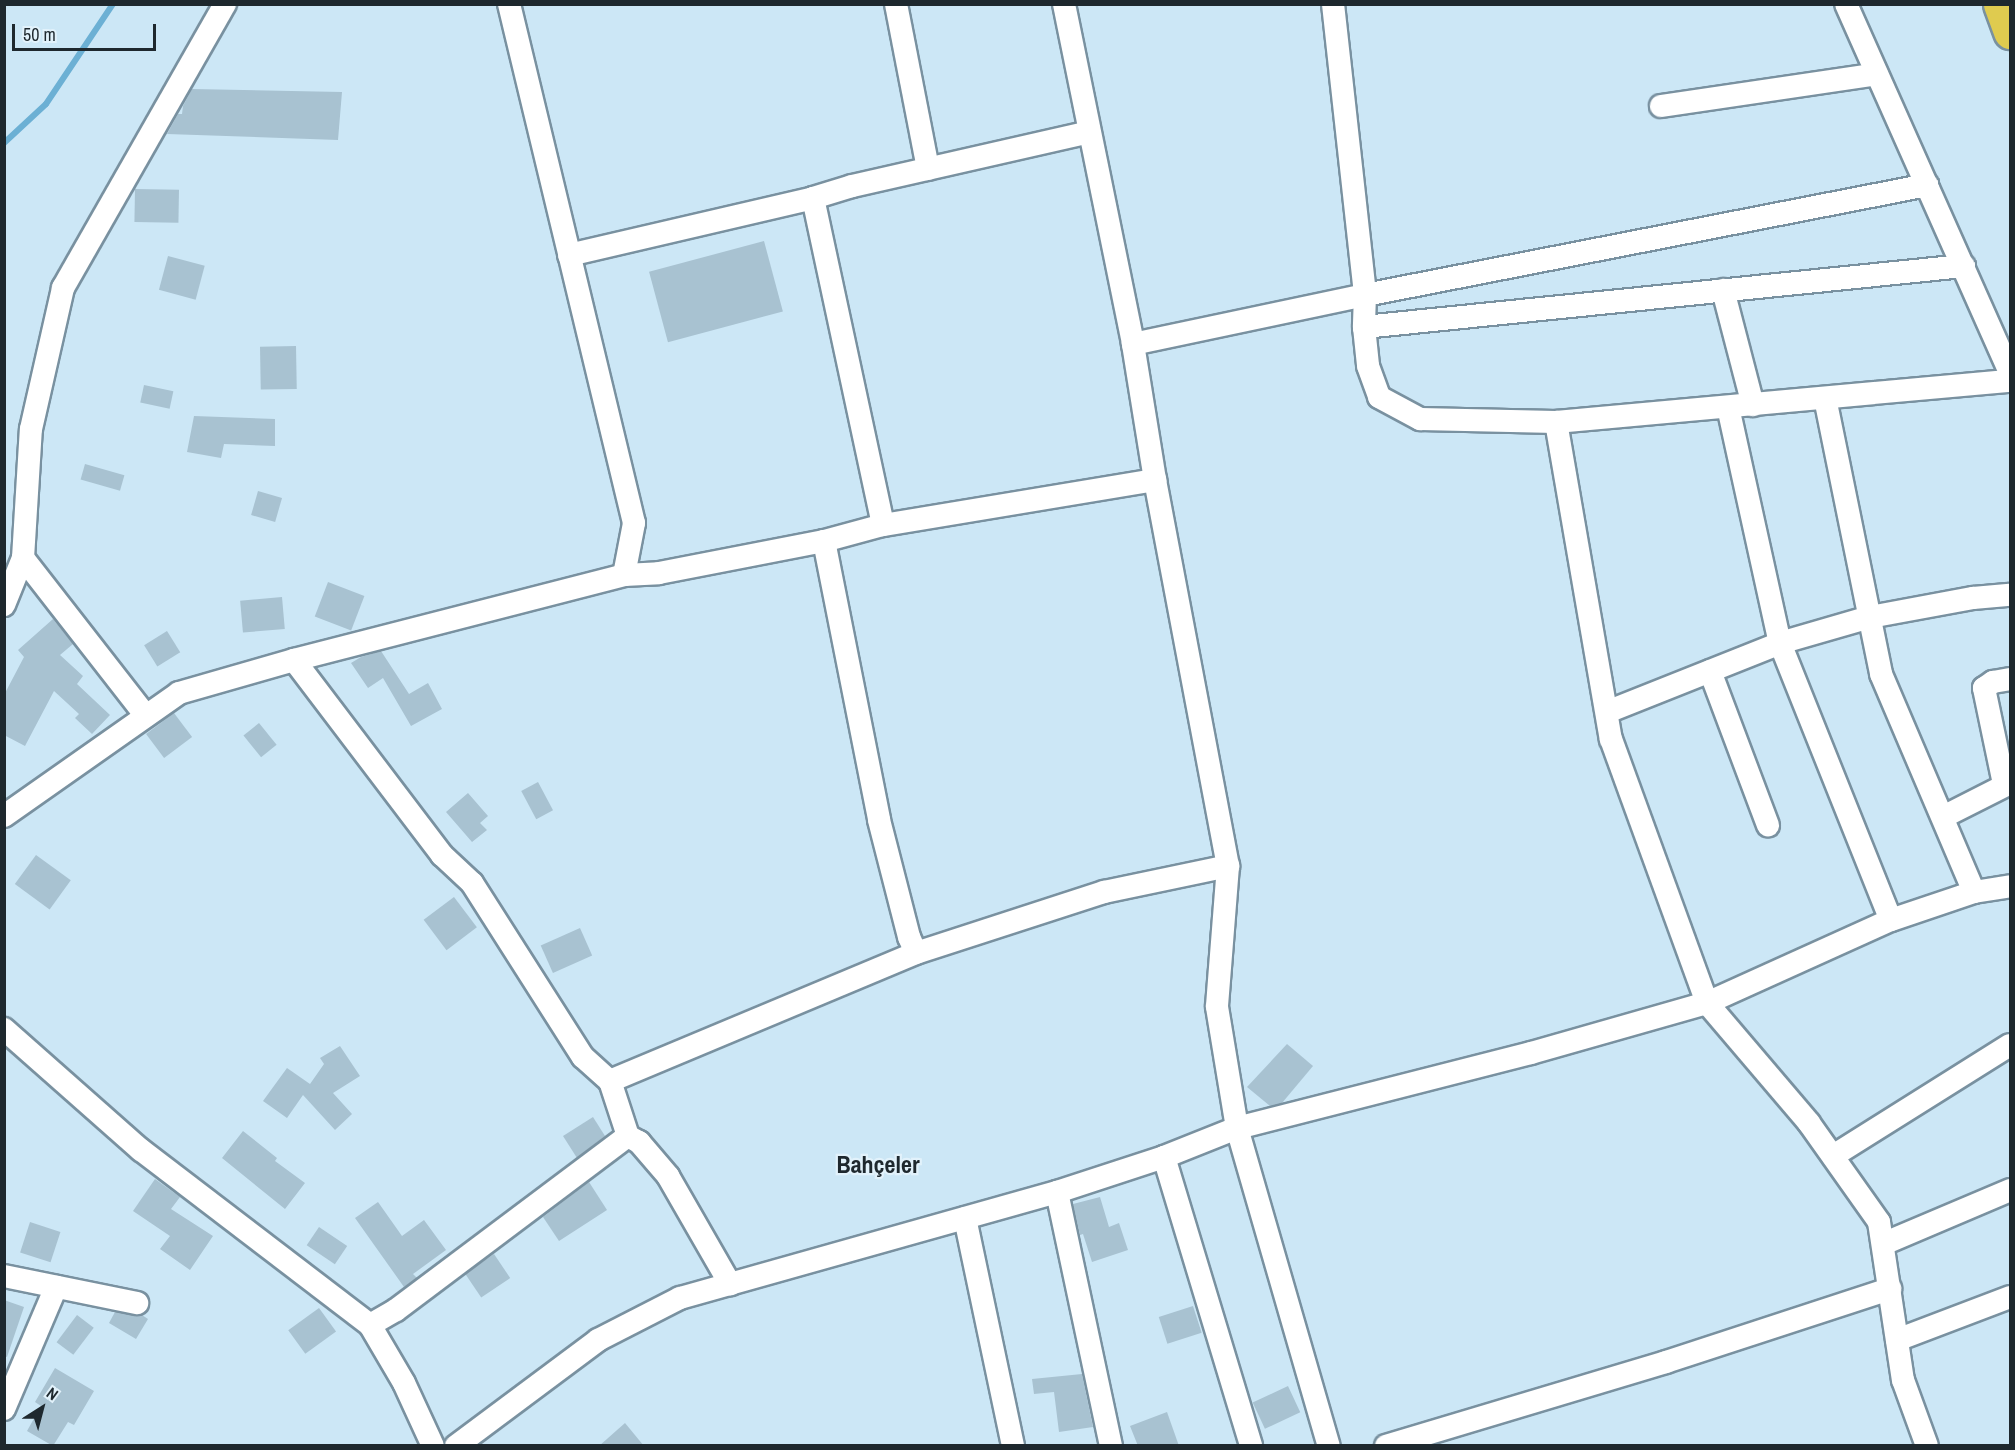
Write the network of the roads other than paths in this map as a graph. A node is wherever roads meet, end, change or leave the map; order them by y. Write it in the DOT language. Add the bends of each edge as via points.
graph roads {
  1 [pos="225,4"];
  2 [pos="509,4"];
  3 [pos="896,4"];
  4 [pos="1064,4"];
  5 [pos="1333,4"];
  6 [pos="1846,4"];
  7 [pos="2000,4"];
  8 [pos="2010,32"];
  9 [pos="1877,74"];
  10 [pos="1661,106"];
  11 [pos="1089,132"];
  12 [pos="928,169"];
  13 [pos="1927,185"];
  14 [pos="813,198"];
  15 [pos="569,255"];
  16 [pos="1964,266"];
  17 [pos="1723,290"];
  18 [pos="1365,295"];
  19 [pos="1364,327"];
  20 [pos="1133,344"];
  21 [pos="2010,372"];
  22 [pos="2010,381"];
  23 [pos="1825,398"];
  24 [pos="1753,405"];
  25 [pos="1728,407"];
  26 [pos="1556,422"];
  27 [pos="1155,480"];
  28 [pos="883,525"];
  29 [pos="824,541"];
  30 [pos="23,558"];
  31 [pos="624,575"];
  32 [pos="2010,595"];
  33 [pos="4,605"];
  34 [pos="1870,618"];
  35 [pos="1780,643"];
  36 [pos="294,660"];
  37 [pos="1710,671"];
  38 [pos="2010,679"];
  39 [pos="1607,712"];
  40 [pos="146,716"];
  41 [pos="2007,783"];
  42 [pos="4,816"];
  43 [pos="1943,817"];
  44 [pos="1768,825"];
  45 [pos="1228,866"];
  46 [pos="2010,886"];
  47 [pos="1974,892"];
  48 [pos="1891,920"];
  49 [pos="916,953"];
  50 [pos="1707,1003"];
  51 [pos="4,1029"];
  52 [pos="2010,1045"];
  53 [pos="610,1081"];
  54 [pos="1237,1128"];
  55 [pos="628,1136"];
  56 [pos="1833,1156"];
  57 [pos="1164,1157"];
  58 [pos="2010,1190"];
  59 [pos="1057,1192"];
  60 [pos="965,1218"];
  61 [pos="1883,1244"];
  62 [pos="4,1276"];
  63 [pos="730,1284"];
  64 [pos="56,1287"];
  65 [pos="1890,1289"];
  66 [pos="2010,1297"];
  67 [pos="137,1303"];
  68 [pos="370,1325"];
  69 [pos="1897,1340"];
  70 [pos="4,1409"];
  71 [pos="433,1446"];
  72 [pos="456,1446"];
  73 [pos="1013,1446"];
  74 [pos="1111,1446"];
  75 [pos="1251,1446"];
  76 [pos="1329,1446"];
  77 [pos="1386,1446"];
  78 [pos="1927,1446"];
  1 -- 30 [label="street" via="63,288 31,429"];
  2 -- 15 [label="street"];
  3 -- 12 [label="street"];
  4 -- 11 [label="street"];
  5 -- 18 [label="street"];
  6 -- 9 [label="street"];
  7 -- 8 [label="highway"];
  9 -- 10 [label="street"];
  9 -- 13 [label="street"];
  11 -- 12 [label="street"];
  11 -- 20 [label="street"];
  12 -- 14 [label="street"];
  13 -- 16 [label="street"];
  13 -- 18 [label="street"];
  14 -- 15 [label="street"];
  14 -- 28 [label="street"];
  15 -- 31 [label="street" via="634,523"];
  16 -- 17 [label="street"];
  16 -- 21 [label="street"];
  17 -- 19 [label="street"];
  17 -- 24 [label="street"];
  18 -- 19 [label="street"];
  18 -- 20 [label="street"];
  19 -- 26 [label="street" via="1368,366 1379,397 1420,419"];
  20 -- 27 [label="street"];
  22 -- 23 [label="street"];
  23 -- 24 [label="street"];
  23 -- 34 [label="street"];
  24 -- 25 [label="street"];
  25 -- 26 [label="street"];
  25 -- 35 [label="street"];
  26 -- 39 [label="street"];
  27 -- 28 [label="street"];
  27 -- 45 [label="street"];
  28 -- 29 [label="street"];
  29 -- 31 [label="street" via="659,573"];
  29 -- 49 [label="street" via="879,820"];
  30 -- 33 [label="street"];
  30 -- 40 [label="street"];
  31 -- 36 [label="street"];
  32 -- 34 [label="street" via="1973,598"];
  34 -- 35 [label="street"];
  34 -- 43 [label="street" via="1881,674"];
  35 -- 37 [label="street"];
  35 -- 48 [label="street"];
  36 -- 40 [label="street" via="179,693"];
  36 -- 53 [label="street" via="442,855 472,883 583,1057"];
  37 -- 39 [label="street"];
  37 -- 44 [label="street"];
  38 -- 41 [label="street" via="1984,688"];
  39 -- 50 [label="street" via="1611,739"];
  40 -- 42 [label="street"];
  41 -- 43 [label="street"];
  43 -- 47 [label="street"];
  45 -- 49 [label="street" via="1104,892"];
  45 -- 54 [label="street" via="1217,1007"];
  46 -- 47 [label="street"];
  47 -- 48 [label="street"];
  48 -- 50 [label="street"];
  49 -- 53 [label="street"];
  50 -- 54 [label="street" via="1531,1053"];
  50 -- 56 [label="street"];
  51 -- 68 [label="street" via="141,1150"];
  52 -- 56 [label="street"];
  53 -- 55 [label="street"];
  54 -- 57 [label="street"];
  54 -- 76 [label="street"];
  55 -- 63 [label="street" via="639,1142 668,1176"];
  55 -- 68 [label="street" via="396,1310"];
  56 -- 61 [label="street" via="1879,1222"];
  57 -- 59 [label="street"];
  57 -- 75 [label="street"];
  58 -- 61 [label="street"];
  59 -- 60 [label="street"];
  59 -- 74 [label="street"];
  60 -- 63 [label="street"];
  60 -- 73 [label="street"];
  61 -- 65 [label="street"];
  62 -- 64 [label="street"];
  63 -- 72 [label="street" via="680,1298 598,1340"];
  64 -- 67 [label="street"];
  64 -- 70 [label="street"];
  65 -- 69 [label="street"];
  65 -- 77 [label="street" via="1666,1362"];
  66 -- 69 [label="street"];
  68 -- 71 [label="street" via="404,1383"];
  69 -- 78 [label="street" via="1904,1380"];
}
